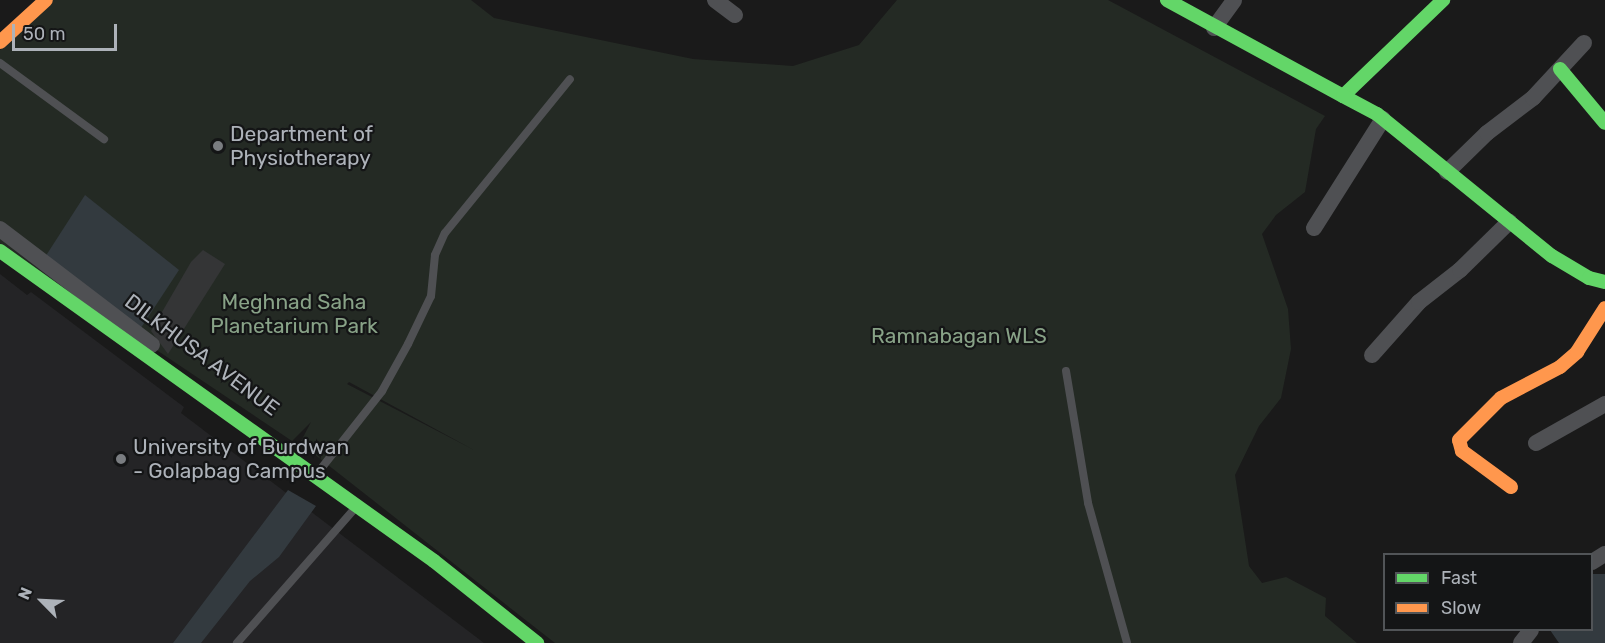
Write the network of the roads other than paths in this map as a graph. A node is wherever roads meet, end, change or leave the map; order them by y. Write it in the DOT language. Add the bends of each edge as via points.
graph roads {
  1 [pos="46,0"];
  2 [pos="715,0"];
  3 [pos="1167,0"];
  4 [pos="1234,0"];
  5 [pos="1435,2"];
  6 [pos="735,15"];
  7 [pos="1214,28"];
  8 [pos="0,42"];
  9 [pos="1584,43"];
  10 [pos="0,63"];
  11 [pos="1560,69"];
  12 [pos="570,79"];
  13 [pos="1343,96"];
  14 [pos="1383,118"];
  15 [pos="1605,123"];
  16 [pos="104,139"];
  17 [pos="1447,172"];
  18 [pos="1509,222"];
  19 [pos="1314,228"];
  20 [pos="0,230"];
  21 [pos="0,251"];
  22 [pos="1605,282"];
  23 [pos="1605,308"];
  24 [pos="1372,355"];
  25 [pos="1066,371"];
  26 [pos="1605,404"];
  27 [pos="235,415"];
  28 [pos="1536,442"];
  29 [pos="316,475"];
  30 [pos="1511,487"];
  31 [pos="355,508"];
  32 [pos="374,518"];
  33 [pos="1530,631"];
  34 [pos="237,643"];
  35 [pos="537,643"];
  36 [pos="1127,643"];
  37 [pos="1521,643"];
  1 -- 8 [label="street"];
  2 -- 6 [label="street"];
  3 -- 7 [label="street"];
  4 -- 7 [label="street"];
  5 -- 13 [label="street"];
  7 -- 13 [label="street"];
  9 -- 11 [label="street"];
  10 -- 16 [label="lane"];
  11 -- 15 [label="street"];
  11 -- 17 [label="street" via="1533,98"];
  12 -- 29 [label="lane" via="445,233 435,255 432,296 408,344 382,391"];
  13 -- 14 [label="street"];
  14 -- 17 [label="street"];
  14 -- 19 [label="street"];
  17 -- 18 [label="street"];
  18 -- 22 [label="street" via="1572,269"];
  18 -- 24 [label="street" via="1460,270 1419,302"];
  20 -- 27 [label="street, DILKHUSA AVENUE"];
  21 -- 27 [label="street, DILKHUSA AVENUE"];
  23 -- 30 [label="street" via="1591,335 1569,360 1501,398 1459,440 1462,452"];
  25 -- 36 [label="lane" via="1088,503"];
  26 -- 28 [label="street"];
  27 -- 29 [label="street, DILKHUSA AVENUE"];
  29 -- 31 [label="street, DILKHUSA AVENUE"];
  29 -- 32 [label="street, DILKHUSA AVENUE" via="370,507"];
  31 -- 32 [label="street, DILKHUSA AVENUE"];
  31 -- 34 [label="lane"];
  32 -- 35 [label="street, DILKHUSA AVENUE"];
  33 -- 37 [label="street"];
}
